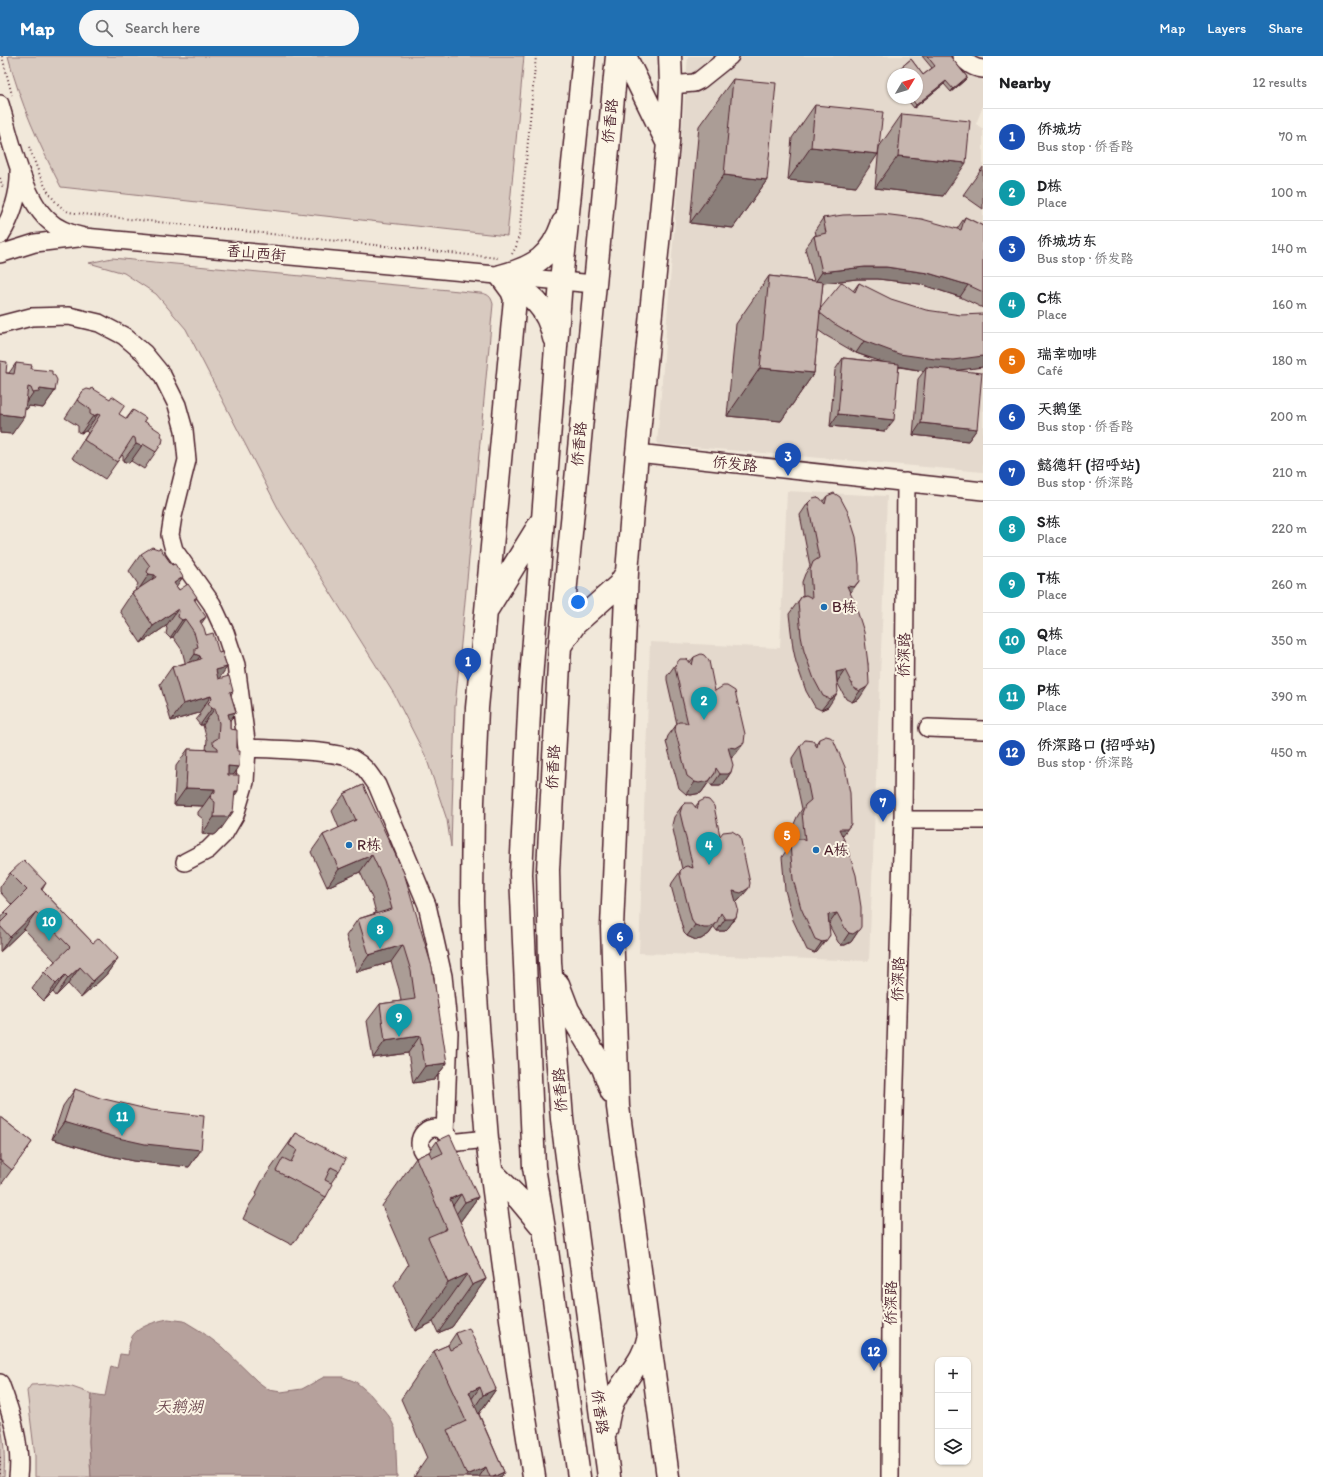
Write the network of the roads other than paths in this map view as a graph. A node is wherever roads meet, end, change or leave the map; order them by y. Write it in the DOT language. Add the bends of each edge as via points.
graph roads {
  1 [pos="584,56"];
  2 [pos="617,56"];
  3 [pos="625,56"];
  4 [pos="670,56"];
  5 [pos="961,56"];
  6 [pos="728,57"];
  7 [pos="983,69"];
  8 [pos="671,85"];
  9 [pos="0,104"];
  10 [pos="668,143"];
  11 [pos="19,165"];
  12 [pos="568,209"];
  13 [pos="0,236"];
  14 [pos="84,237"];
  15 [pos="0,254"];
  16 [pos="503,267"];
  17 [pos="561,281"];
  18 [pos="594,284"];
  19 [pos="0,325"];
  20 [pos="556,348"];
  21 [pos="551,414"];
  22 [pos="581,417"];
  23 [pos="637,453"];
  24 [pos="906,482"];
  25 [pos="983,491"];
  26 [pos="543,519"];
  27 [pos="627,572"];
  28 [pos="485,614"];
  29 [pos="560,646"];
  30 [pos="928,728"];
  31 [pos="983,730"];
  32 [pos="247,748"];
  33 [pos="903,820"];
  34 [pos="983,820"];
  35 [pos="185,862"];
  36 [pos="550,962"];
  37 [pos="618,1106"];
  38 [pos="487,1139"];
  39 [pos="491,1171"];
  40 [pos="544,1229"];
  41 [pos="649,1331"];
  42 [pos="0,1383"];
  43 [pos="604,1447"];
  44 [pos="18,1477"];
  45 [pos="534,1477"];
  46 [pos="580,1477"];
  47 [pos="609,1477"];
  48 [pos="668,1477"];
  49 [pos="890,1477"];
  1 -- 12 [label="main road, 侨香路"];
  2 -- 18 [label="main road, 侨香路"];
  3 -- 10 [label="main road"];
  4 -- 8 [label="main road"];
  5 -- 7 [label="street" via="968,65"];
  6 -- 8 [label="street" via="694,83"];
  8 -- 10 [label="main road"];
  9 -- 11 [label="street, 香山西街"];
  10 -- 23 [label="main road"];
  11 -- 13 [label="street" via="15,202"];
  11 -- 14 [label="street, 香山西街" via="32,199 43,215 62,230"];
  12 -- 16 [label="main road" via="555,242 539,261 519,271"];
  12 -- 17 [label="main road, 侨香路"];
  14 -- 15 [label="street" via="35,243"];
  14 -- 16 [label="street, 香山西街"];
  16 -- 17 [label="street, 香山西街"];
  16 -- 20 [label="main road" via="541,306 552,326"];
  16 -- 28 [label="main road" via="515,300"];
  17 -- 18 [label="street, 香山西街"];
  17 -- 20 [label="main road, 侨香路"];
  18 -- 22 [label="main road, 侨香路"];
  19 -- 32 [label="street" via="31,317 68,316 99,323 129,340 144,353 162,376 177,405 184,430 187,460 170,535 174,550 212,604 225,632 236,665"];
  20 -- 21 [label="main road, 侨香路"];
  21 -- 22 [label="main road"];
  21 -- 26 [label="main road, 侨香路"];
  22 -- 29 [label="main road, 侨香路"];
  23 -- 24 [label="street, 侨发路"];
  23 -- 27 [label="main road"];
  24 -- 25 [label="street, 侨发路"];
  24 -- 33 [label="street, 侨深路"];
  26 -- 28 [label="main road"];
  26 -- 40 [label="main road, 侨香路" via="530,693 521,874 534,1167"];
  27 -- 29 [label="main road" via="618,584 575,624"];
  27 -- 37 [label="main road" via="612,927"];
  28 -- 38 [label="main road" via="477,708 472,901 478,1033"];
  29 -- 36 [label="main road, 侨香路" via="548,870"];
  30 -- 31 [label="street"];
  32 -- 35 [label="street" via="245,782 235,815 224,834 208,850"];
  32 -- 38 [label="street" via="307,752 353,759 366,768 377,785 427,905 443,976 449,1033 447,1138"];
  33 -- 34 [label="street"];
  33 -- 49 [label="street, 侨深路" via="892,1178"];
  36 -- 37 [label="main road" via="568,1010 603,1068"];
  36 -- 43 [label="main road, 侨香路" via="562,1119"];
  37 -- 41 [label="main road"];
  38 -- 39 [label="main road"];
  39 -- 40 [label="main road"];
  39 -- 45 [label="main road"];
  40 -- 46 [label="main road, 侨香路"];
  41 -- 43 [label="main road" via="642,1357 613,1401"];
  41 -- 48 [label="main road"];
  42 -- 44 [label="street" via="16,1432"];
  43 -- 47 [label="main road, 侨香路"];
}
